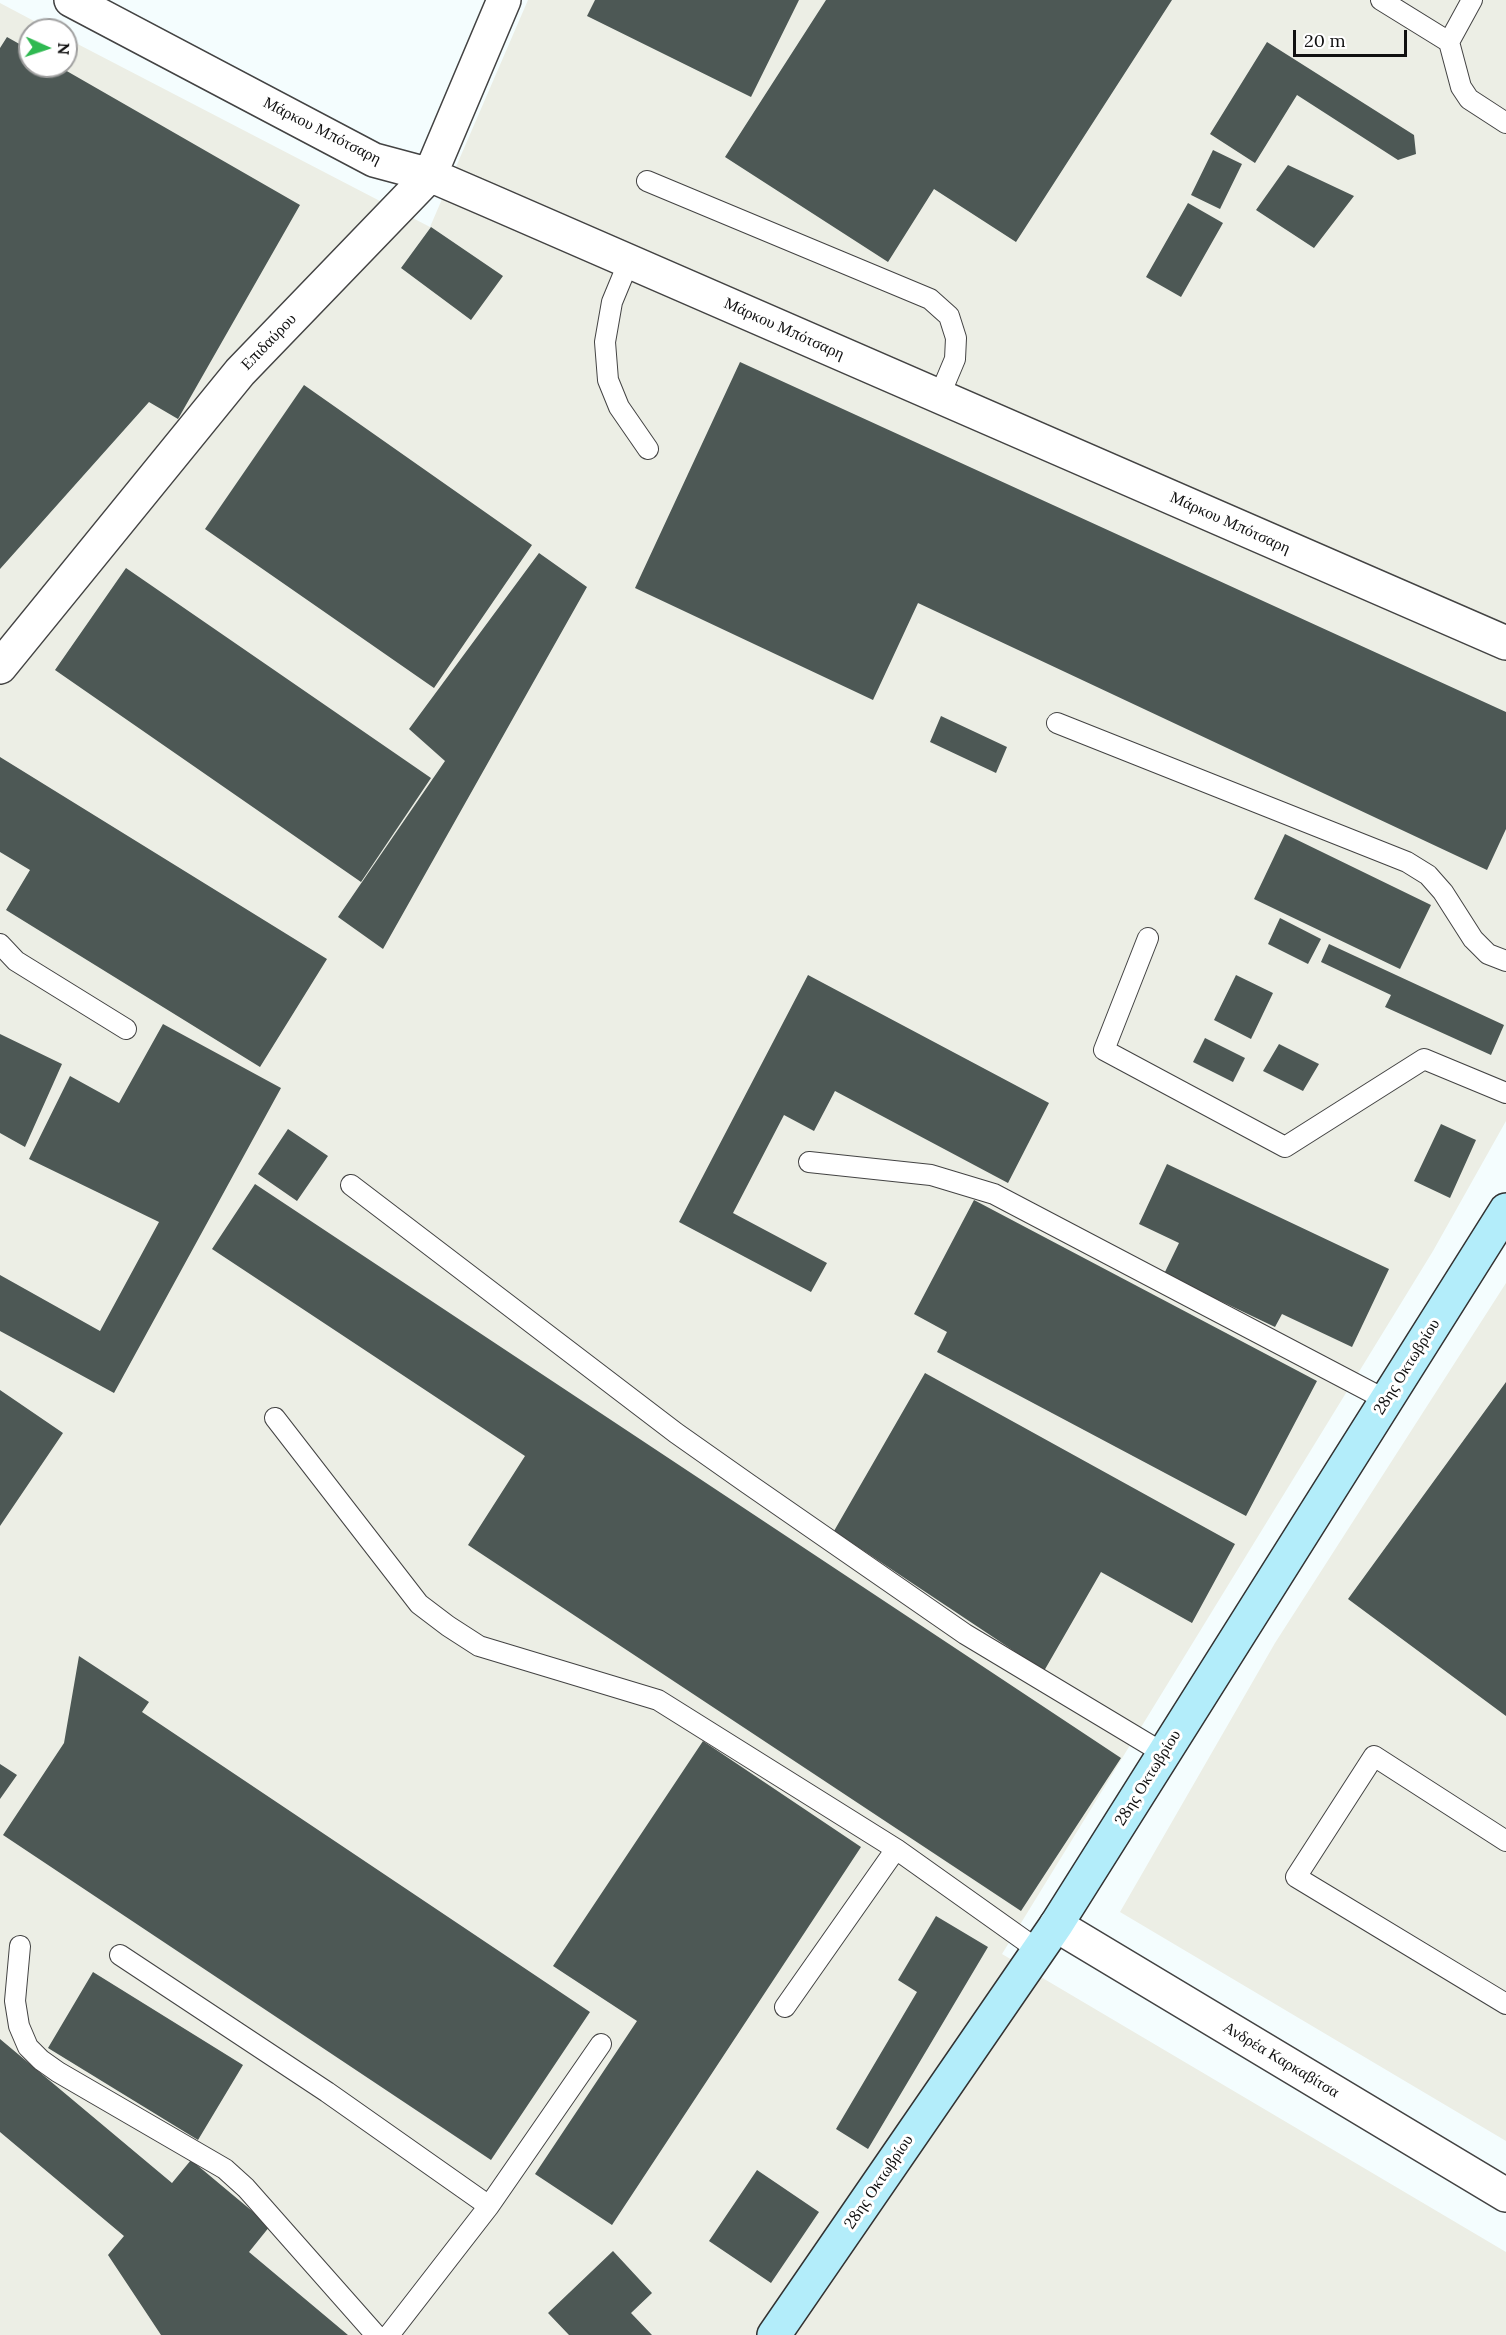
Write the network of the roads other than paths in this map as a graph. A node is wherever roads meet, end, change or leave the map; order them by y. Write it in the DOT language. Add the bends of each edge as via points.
graph roads {
  1 [pos="71,0"];
  2 [pos="504,0"];
  3 [pos="1381,0"];
  4 [pos="1472,0"];
  5 [pos="1449,42"];
  6 [pos="1506,123"];
  7 [pos="430,175"];
  8 [pos="647,181"];
  9 [pos="629,261"];
  10 [pos="939,397"];
  11 [pos="648,449"];
  12 [pos="1506,643"];
  13 [pos="0,667"];
  14 [pos="1057,723"];
  15 [pos="1149,938"];
  16 [pos="0,944"];
  17 [pos="1506,961"];
  18 [pos="126,1029"];
  19 [pos="1506,1093"];
  20 [pos="809,1162"];
  21 [pos="351,1185"];
  22 [pos="1506,1210"];
  23 [pos="1386,1400"];
  24 [pos="275,1418"];
  25 [pos="1163,1753"];
  26 [pos="1506,1841"];
  27 [pos="896,1850"];
  28 [pos="1047,1937"];
  29 [pos="20,1946"];
  30 [pos="120,1955"];
  31 [pos="1506,2004"];
  32 [pos="785,2007"];
  33 [pos="602,2044"];
  34 [pos="1506,2196"];
  35 [pos="489,2206"];
  36 [pos="375,2335"];
  37 [pos="389,2335"];
  38 [pos="774,2335"];
  1 -- 7 [label="street, Μάρκου Μπότσαρη" via="374,160"];
  2 -- 7 [label="street, Επιδαύρου"];
  3 -- 5 [label="lane"];
  4 -- 5 [label="lane"];
  5 -- 6 [label="lane" via="1461,87 1469,99"];
  7 -- 9 [label="street, Μάρκου Μπότσαρη"];
  7 -- 13 [label="street, Επιδαύρου" via="240,372"];
  8 -- 10 [label="lane" via="930,299 949,316 956,338 955,359"];
  9 -- 10 [label="street, Μάρκου Μπότσαρη"];
  9 -- 11 [label="lane" via="612,302 605,342 608,380 619,407"];
  10 -- 12 [label="street, Μάρκου Μπότσαρη"];
  14 -- 17 [label="lane" via="1407,862 1428,875 1443,892 1473,939 1488,954"];
  15 -- 19 [label="lane" via="1104,1050 1285,1147 1424,1059"];
  16 -- 18 [label="lane" via="16,962"];
  20 -- 23 [label="lane" via="931,1175 993,1194"];
  21 -- 25 [label="lane" via="747,1483 965,1634"];
  22 -- 23 [label="street, 28ης Οκτωβρίου"];
  23 -- 25 [label="street, 28ης Οκτωβρίου"];
  24 -- 27 [label="lane" via="419,1604 448,1626 479,1646 658,1700"];
  25 -- 28 [label="street, 28ης Οκτωβρίου"];
  26 -- 31 [label="lane" via="1374,1756 1296,1877"];
  27 -- 28 [label="lane"];
  27 -- 32 [label="lane"];
  28 -- 34 [label="street, Ανδρέα Καρκαβίτσα"];
  28 -- 38 [label="street, 28ης Οκτωβρίου"];
  29 -- 36 [label="lane" via="15,2001 28,2047 68,2078 225,2169"];
  30 -- 35 [label="lane" via="327,2092"];
  33 -- 35 [label="lane"];
  35 -- 37 [label="lane"];
}
